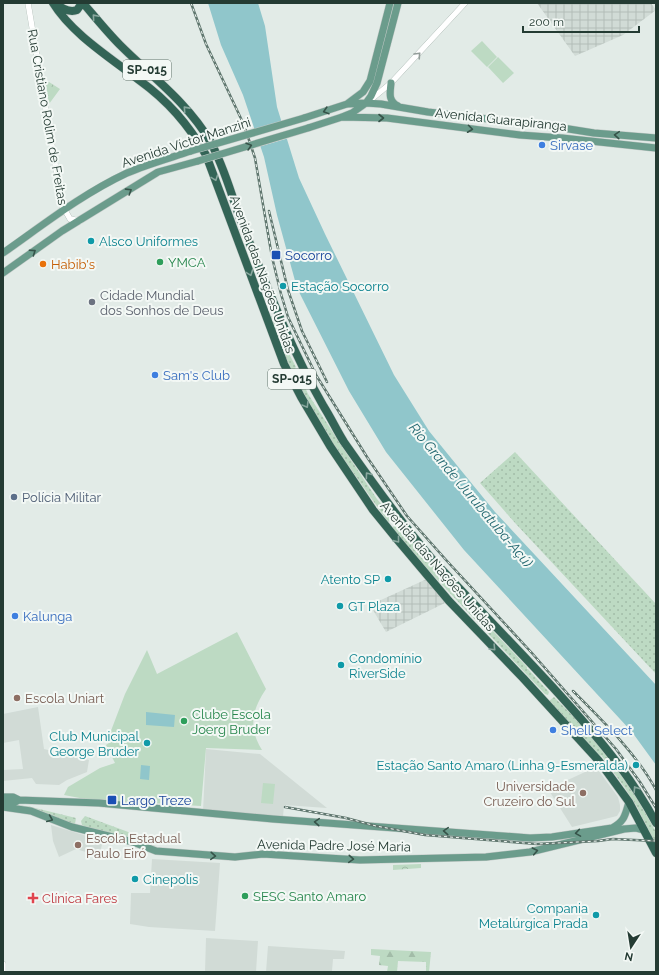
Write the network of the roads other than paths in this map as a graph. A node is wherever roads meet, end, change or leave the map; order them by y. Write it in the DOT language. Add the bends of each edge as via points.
graph roads {
  1 [pos="28,3"];
  2 [pos="54,3"];
  3 [pos="82,3"];
  4 [pos="390,3"];
  5 [pos="398,3"];
  6 [pos="463,4"];
  7 [pos="391,83"];
  8 [pos="366,103"];
  9 [pos="347,104"];
  10 [pos="400,107"];
  11 [pos="342,117"];
  12 [pos="656,138"];
  13 [pos="656,148"];
  14 [pos="64,211"];
  15 [pos="80,221"];
  16 [pos="3,253"];
  17 [pos="3,273"];
  18 [pos="555,689"];
  19 [pos="537,693"];
  20 [pos="3,797"];
  21 [pos="19,800"];
  22 [pos="3,802"];
  23 [pos="629,802"];
  24 [pos="3,807"];
  25 [pos="656,823"];
  26 [pos="644,830"];
  27 [pos="552,837"];
  28 [pos="554,847"];
  29 [pos="656,853"];
  30 [pos="3,964"];
  31 [pos="4,972"];
  1 -- 14 [label="street, Rua Cristiano Rolim de Freitas"];
  2 -- 3 [label="highway" via="74,11"];
  2 -- 19 [label="highway, Avenida das Nações Unidas / SP-015, one-way" via="58,12 72,26 170,106 196,137 227,208 284,364 330,446 373,510 406,550 472,626"];
  18 -- 3 [label="highway, Avenida das Nações Unidas / SP-015, one-way" via="432,558 391,507 343,440 289,338 232,199 218,156 209,140 187,109 120,46"];
  4 -- 9 [label="main road" via="370,80 363,92"];
  5 -- 8 [label="main road" via="378,83"];
  7 -- 6 [label="street, one-way"];
  7 -- 8 [label="street"];
  7 -- 10 [label="main road" via="390,100"];
  8 -- 9 [label="main road, Avenida Guarapiranga"];
  8 -- 10 [label="main road, Avenida Guarapiranga"];
  8 -- 11 [label="main road"];
  9 -- 14 [label="main road, Avenida Víctor Manzini, one-way, bridge" via="191,150 128,173"];
  12 -- 10 [label="main road, Avenida Guarapiranga, one-way" via="594,133"];
  11 -- 13 [label="main road, Avenida Guarapiranga, one-way" via="387,118 520,135"];
  15 -- 11 [label="main road, Avenida Víctor Manzini, one-way, bridge" via="158,172"];
  14 -- 15 [label="street, Rua Cristiano Rolim de Freitas" via="70,219"];
  14 -- 16 [label="main road, Avenida Víctor Manzini"];
  17 -- 15 [label="main road, Avenida Víctor Manzini, one-way"];
  18 -- 19 [label="highway" via="554,694 548,698"];
  25 -- 18 [label="highway, Avenida das Nações Unidas / SP-015, one-way" via="636,789 604,745"];
  19 -- 23 [label="highway, Avenida das Nações Unidas / SP-015" via="599,761"];
  20 -- 21 [label="main road"];
  21 -- 22 [label="main road, Avenida Padre José Maria"];
  27 -- 21 [label="main road, Avenida Padre José Maria, one-way" via="516,837 273,819 99,803"];
  23 -- 26 [label="highway, Avenida das Nações Unidas / SP-015"];
  23 -- 27 [label="main road, Avenida Padre José Maria, one-way" via="623,820 612,828"];
  24 -- 28 [label="main road, Avenida Padre José Maria, one-way" via="31,811 72,827 126,839 149,850 162,852 235,857 271,854 360,860 468,858 510,855"];
  26 -- 28 [label="main road, Avenida Padre José Maria" via="624,829"];
  26 -- 29 [label="highway, Avenida das Nações Unidas / SP-015"];
  27 -- 28 [label="main road" via="556,842"];
  30 -- 31 [label="street"];
}
